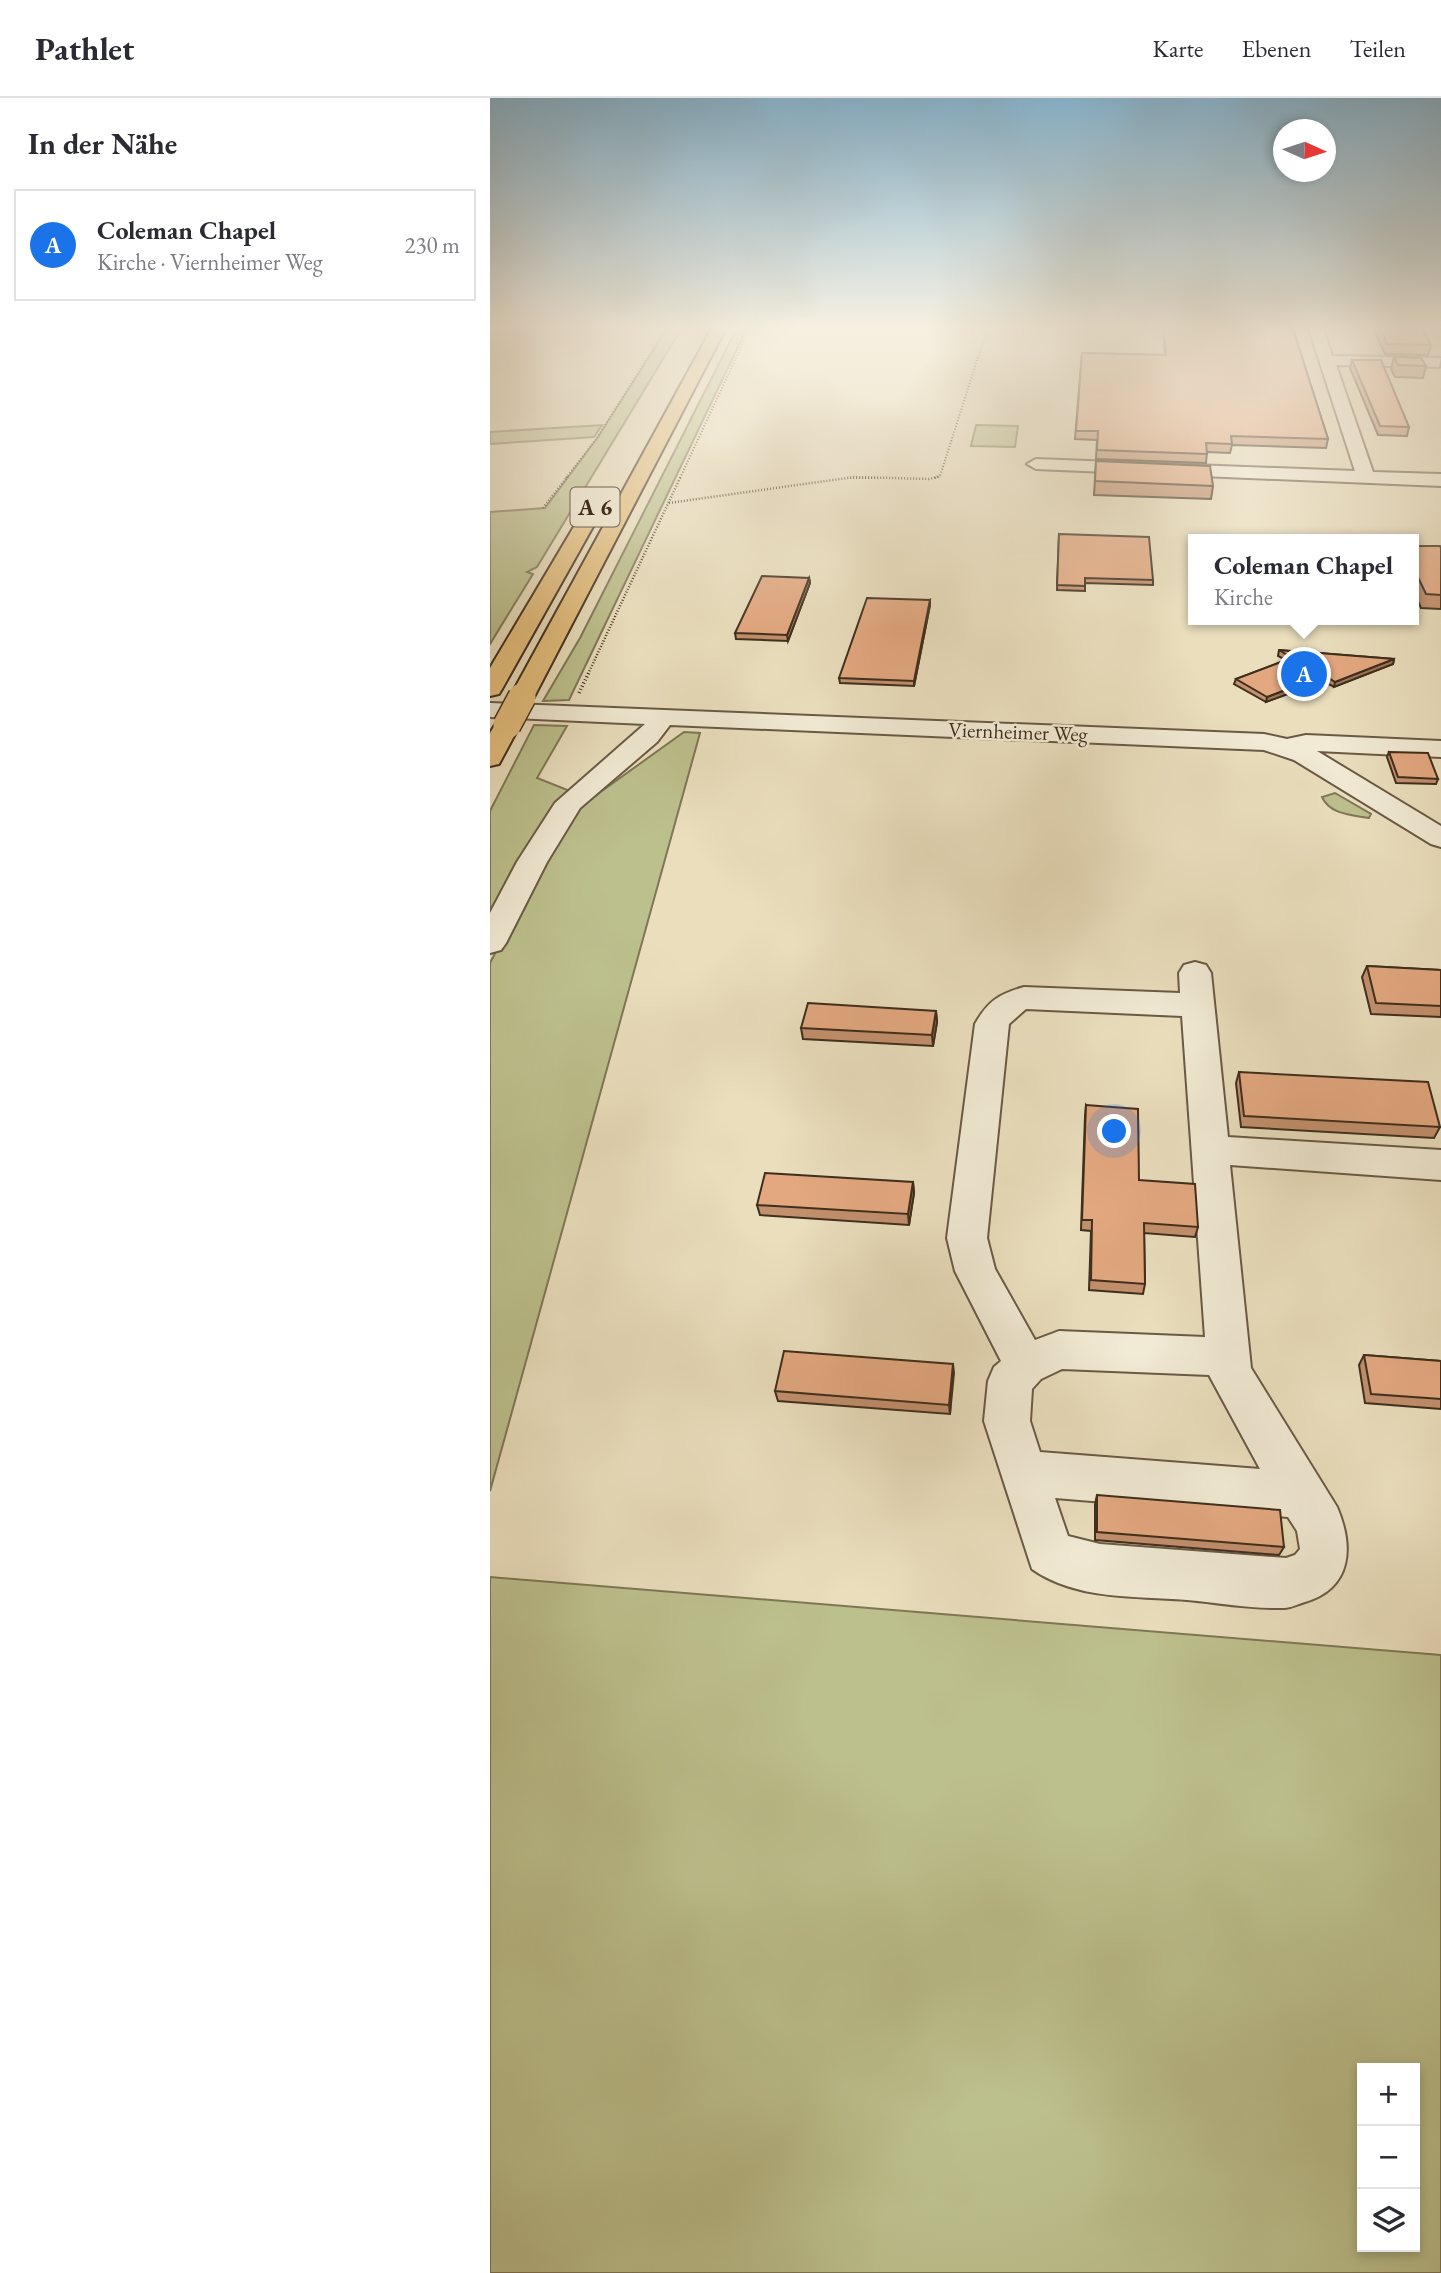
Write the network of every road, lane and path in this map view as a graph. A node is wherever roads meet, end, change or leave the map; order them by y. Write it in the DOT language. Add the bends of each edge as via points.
graph roads {
  1 [pos="604,428"];
  2 [pos="666,428"];
  3 [pos="704,428"];
  4 [pos="956,428"];
  5 [pos="1349,428"];
  6 [pos="1036,464"];
  7 [pos="1366,477"];
  8 [pos="1441,480"];
  9 [pos="608,483"];
  10 [pos="669,503"];
  11 [pos="543,508"];
  12 [pos="490,688"];
  13 [pos="570,713"];
  14 [pos="499,717"];
  15 [pos="663,717"];
  16 [pos="1273,734"];
  17 [pos="1441,736"];
  18 [pos="1441,749"];
  19 [pos="490,758"];
  20 [pos="1441,838"];
  21 [pos="490,943"];
  22 [pos="1211,1150"];
  23 [pos="1436,1170"];
  24 [pos="1227,1357"];
  25 [pos="1026,1365"];
  26 [pos="1024,1473"];
  27 [pos="1301,1495"];
  1 -- 11 [label="path"];
  2 -- 14 [label="highway, A 6, bridge" via="522,697"];
  3 -- 10 [label="path"];
  4 -- 10 [label="path" via="940,476 930,479 854,477"];
  5 -- 7 [label="street"];
  6 -- 7 [label="street"];
  7 -- 8 [label="street"];
  9 -- 12 [label="highway, A 6"];
  10 -- 13 [label="path"];
  13 -- 14 [label="street, Viernheimer Weg"];
  13 -- 15 [label="street, Viernheimer Weg"];
  14 -- 19 [label="highway, A 6"];
  15 -- 16 [label="street, Viernheimer Weg" via="1240,740"];
  15 -- 21 [label="street" via="648,737 569,803"];
  16 -- 17 [label="street"];
  16 -- 18 [label="street" via="1306,743"];
  16 -- 20 [label="street, Viernheimer Weg"];
  22 -- 23 [label="street"];
  22 -- 24 [label="street"];
  22 -- 25 [label="street" via="1197,989 1024,998 999,1009 992,1024 967,1238 975,1271"];
  24 -- 25 [label="street" via="1059,1350"];
  24 -- 27 [label="street" via="1229,1371"];
  25 -- 26 [label="street" via="1010,1381 1007,1421"];
  26 -- 27 [label="street"];
  26 -- 27 [label="street" via="1049,1552 1064,1562 1100,1569 1286,1583 1310,1576 1320,1565 1324,1549 1320,1524"];
}
